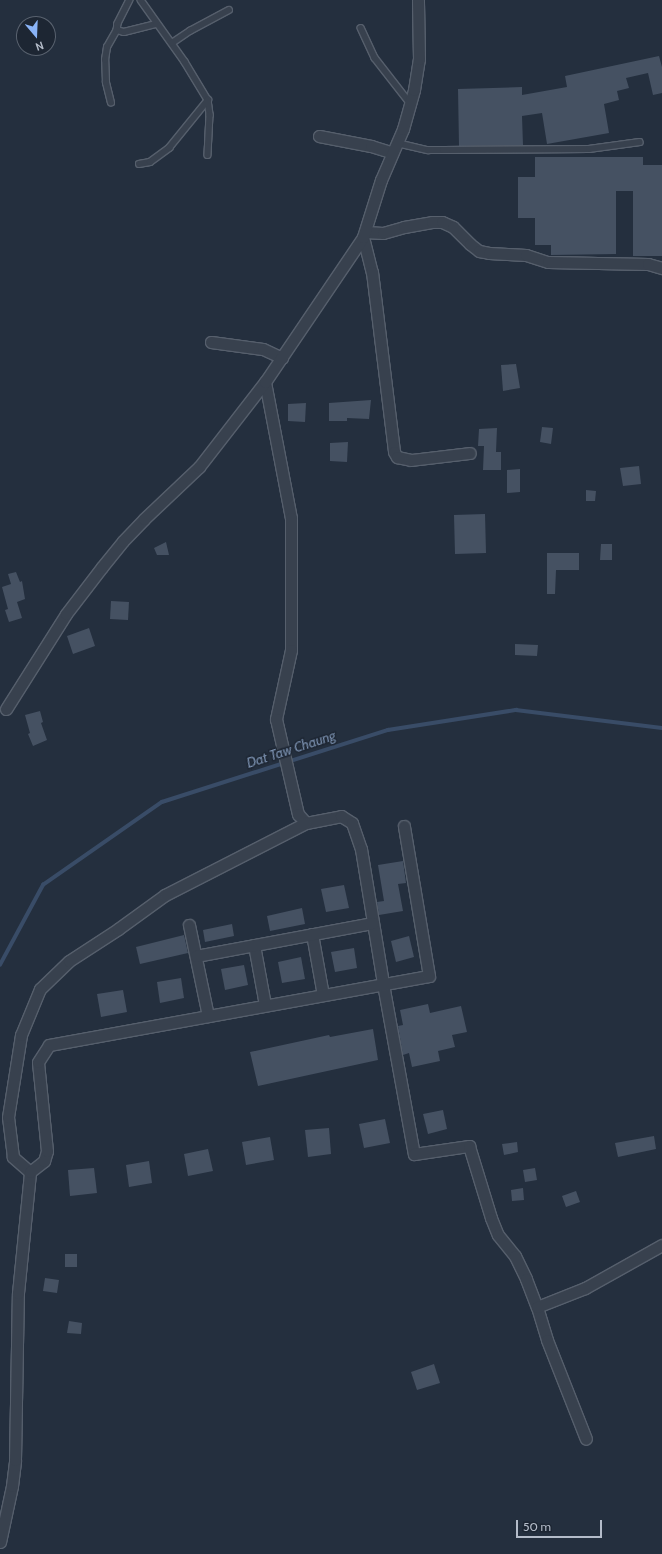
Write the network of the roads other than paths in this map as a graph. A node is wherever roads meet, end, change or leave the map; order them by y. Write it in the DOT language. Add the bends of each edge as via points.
graph roads {
  1 [pos="130,0"];
  2 [pos="141,0"];
  3 [pos="418,0"];
  4 [pos="229,10"];
  5 [pos="156,24"];
  6 [pos="361,28"];
  7 [pos="118,30"];
  8 [pos="172,43"];
  9 [pos="208,100"];
  10 [pos="111,103"];
  11 [pos="410,104"];
  12 [pos="319,136"];
  13 [pos="640,142"];
  14 [pos="394,147"];
  15 [pos="208,155"];
  16 [pos="139,164"];
  17 [pos="364,234"];
  18 [pos="662,268"];
  19 [pos="211,342"];
  20 [pos="282,358"];
  21 [pos="265,382"];
  22 [pos="470,453"];
  23 [pos="6,709"];
  24 [pos="306,823"];
  25 [pos="404,826"];
  26 [pos="373,923"];
  27 [pos="189,926"];
  28 [pos="312,934"];
  29 [pos="254,945"];
  30 [pos="196,956"];
  31 [pos="383,984"];
  32 [pos="323,995"];
  33 [pos="265,1005"];
  34 [pos="208,1016"];
  35 [pos="30,1172"];
  36 [pos="662,1245"];
  37 [pos="538,1307"];
  38 [pos="586,1439"];
  39 [pos="0,1542"];
  1 -- 7 [label="lane" via="118,24"];
  2 -- 5 [label="lane"];
  3 -- 11 [label="street" via="418,59"];
  4 -- 8 [label="lane"];
  5 -- 7 [label="lane" via="124,32"];
  5 -- 8 [label="lane"];
  6 -- 11 [label="lane" via="375,58"];
  7 -- 10 [label="lane" via="107,47 104,60"];
  8 -- 9 [label="lane"];
  9 -- 15 [label="lane"];
  9 -- 16 [label="lane" via="169,148 150,162"];
  11 -- 14 [label="street"];
  12 -- 14 [label="street" via="371,146"];
  13 -- 14 [label="lane" via="589,149 428,150"];
  14 -- 17 [label="street"];
  17 -- 18 [label="street" via="442,222 453,227 479,251 526,255 548,262 648,264"];
  17 -- 20 [label="street"];
  17 -- 22 [label="street" via="372,272 394,452 397,457 411,460"];
  19 -- 20 [label="street" via="263,349"];
  20 -- 21 [label="street"];
  21 -- 23 [label="street" via="199,467 128,536 102,567 66,614"];
  21 -- 24 [label="street" via="291,518 290,650 276,719 298,814"];
  24 -- 26 [label="street" via="341,816 352,823 360,849"];
  24 -- 35 [label="street" via="165,895 69,961 40,990 21,1035 8,1116 13,1157"];
  25 -- 31 [label="street" via="430,976"];
  26 -- 28 [label="street"];
  26 -- 31 [label="street"];
  27 -- 30 [label="street"];
  28 -- 29 [label="street"];
  28 -- 32 [label="street"];
  29 -- 30 [label="street"];
  29 -- 33 [label="street"];
  30 -- 34 [label="street"];
  31 -- 32 [label="street"];
  31 -- 37 [label="street" via="414,1154 469,1146 498,1235 515,1256"];
  32 -- 33 [label="street"];
  33 -- 34 [label="street"];
  34 -- 35 [label="street" via="49,1045 38,1062 47,1151 44,1161"];
  35 -- 39 [label="street" via="18,1293 15,1460"];
  36 -- 37 [label="street" via="585,1288"];
  37 -- 38 [label="street" via="547,1340"];
}
